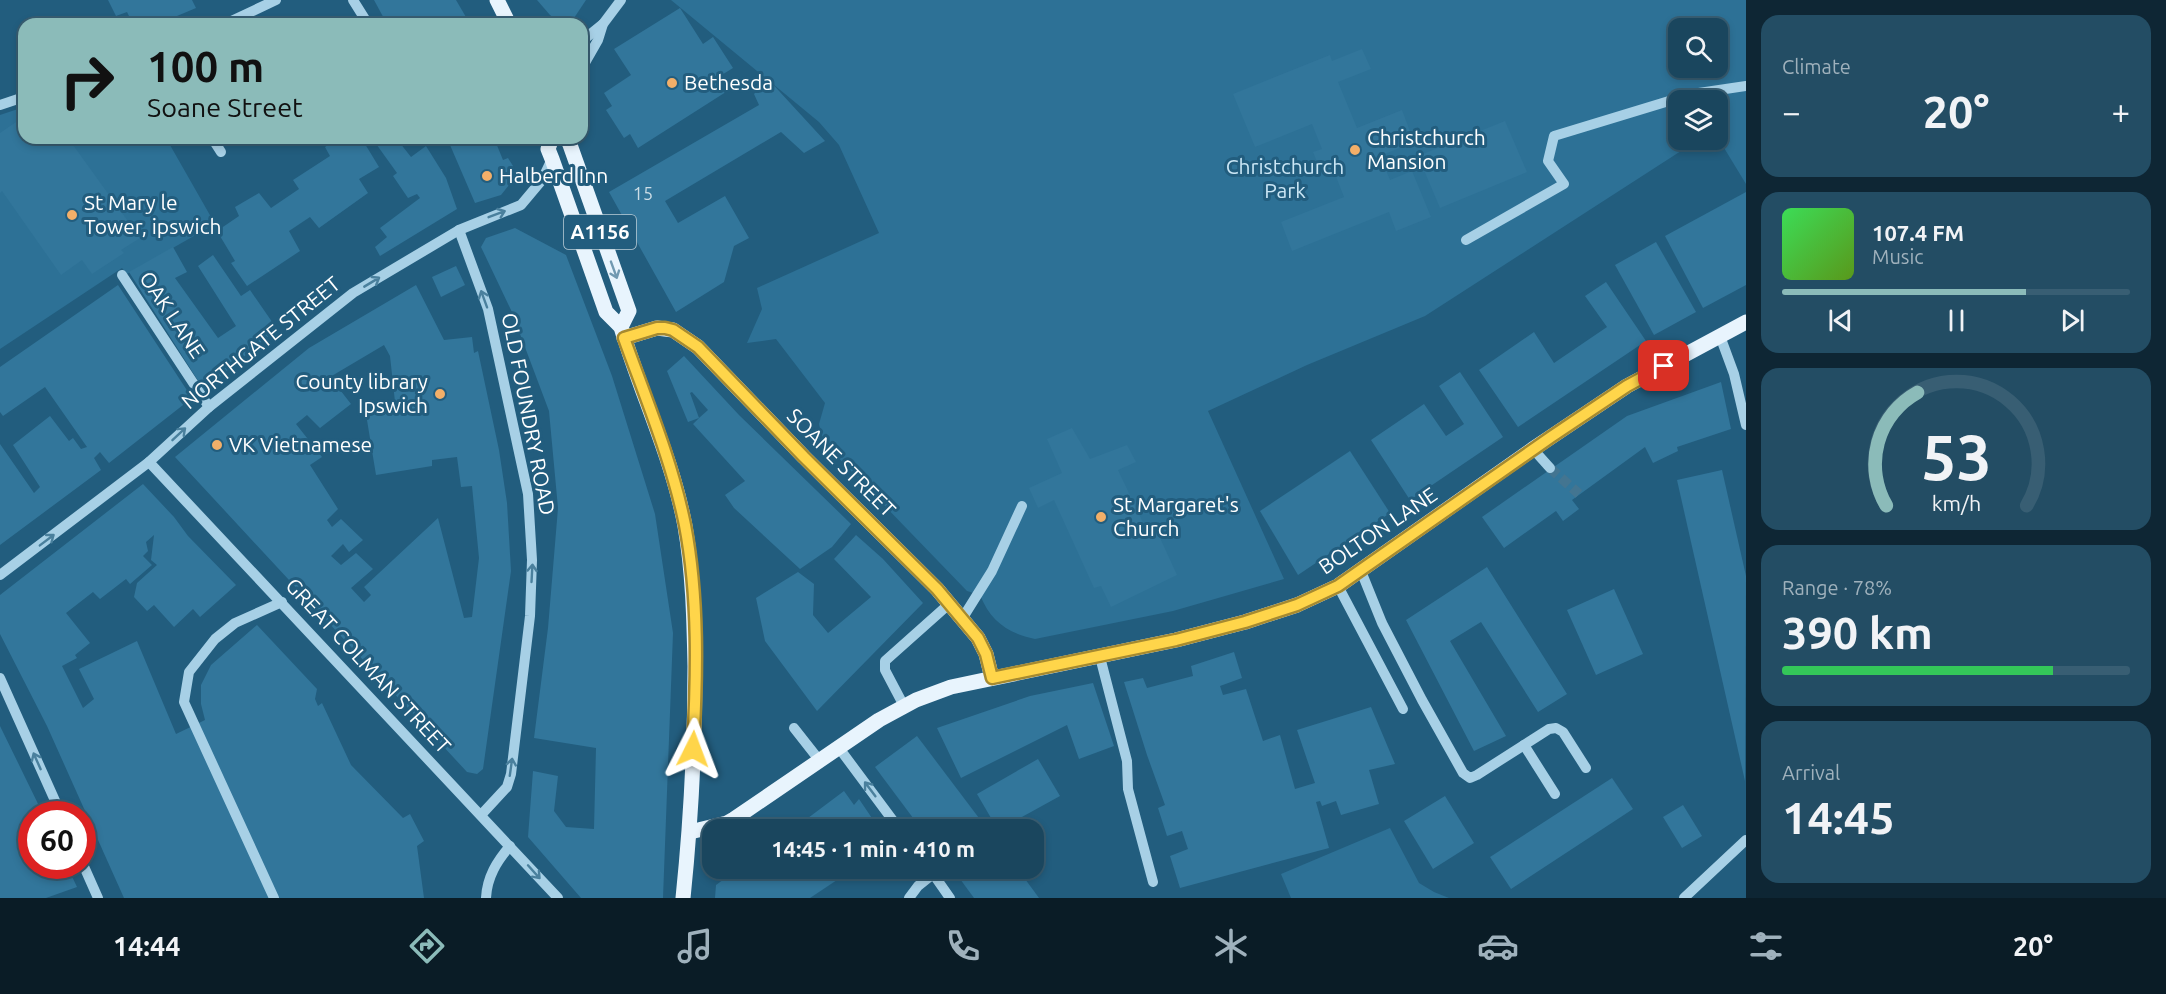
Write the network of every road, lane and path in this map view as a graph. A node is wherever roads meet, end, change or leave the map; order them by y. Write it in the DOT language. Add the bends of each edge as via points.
graph roads {
  1 [pos="276,0"];
  2 [pos="353,0"];
  3 [pos="497,0"];
  4 [pos="621,0"];
  5 [pos="238,18"];
  6 [pos="364,18"];
  7 [pos="506,18"];
  8 [pos="603,24"];
  9 [pos="588,36"];
  10 [pos="588,58"];
  11 [pos="1746,86"];
  12 [pos="18,99"];
  13 [pos="0,105"];
  14 [pos="215,144"];
  15 [pos="550,144"];
  16 [pos="570,144"];
  17 [pos="220,152"];
  18 [pos="552,159"];
  19 [pos="459,230"];
  20 [pos="1466,240"];
  21 [pos="122,275"];
  22 [pos="1746,322"];
  23 [pos="622,332"];
  24 [pos="1720,336"];
  25 [pos="209,407"];
  26 [pos="1746,425"];
  27 [pos="1533,449"];
  28 [pos="149,462"];
  29 [pos="1551,468"];
  30 [pos="1022,506"];
  31 [pos="1361,571"];
  32 [pos="0,575"];
  33 [pos="1338,586"];
  34 [pos="282,602"];
  35 [pos="949,604"];
  36 [pos="962,619"];
  37 [pos="1100,657"];
  38 [pos="0,678"];
  39 [pos="992,678"];
  40 [pos="904,706"];
  41 [pos="1403,709"];
  42 [pos="794,728"];
  43 [pos="1524,745"];
  44 [pos="839,748"];
  45 [pos="820,761"];
  46 [pos="1587,768"];
  47 [pos="1555,794"];
  48 [pos="55,801"];
  49 [pos="482,815"];
  50 [pos="892,819"];
  51 [pos="690,832"];
  52 [pos="1746,840"];
  53 [pos="510,846"];
  54 [pos="90,879"];
  55 [pos="924,879"];
  56 [pos="937,879"];
  57 [pos="1153,882"];
  58 [pos="98,898"];
  59 [pos="274,898"];
  60 [pos="486,898"];
  61 [pos="558,898"];
  62 [pos="683,898"];
  63 [pos="909,898"];
  64 [pos="950,898"];
  65 [pos="1684,898"];
  1 -- 5 [label="street"];
  2 -- 6 [label="street"];
  3 -- 7 [label="main road"];
  4 -- 8 [label="street"];
  8 -- 9 [label="street"];
  8 -- 10 [label="street"];
  11 -- 20 [label="street" via="1692,94 1554,136 1548,161 1564,184"];
  12 -- 13 [label="street"];
  14 -- 17 [label="street"];
  15 -- 18 [label="main road, A1156"];
  16 -- 23 [label="main road, A1156, one-way" via="629,311"];
  19 -- 18 [label="street, NORTHGATE STREET, one-way" via="520,205 542,180"];
  18 -- 23 [label="main road, A1156" via="606,312"];
  25 -- 19 [label="street, NORTHGATE STREET, one-way" via="354,293"];
  49 -- 19 [label="street, OLD FOUNDRY ROAD, one-way" via="507,787 510,774 530,616 532,532 523,465 490,319"];
  21 -- 25 [label="street, OAK LANE"];
  22 -- 24 [label="main road, BOLTON LANE"];
  23 -- 35 [label="main road, SOANE STREET" via="665,328 698,347"];
  23 -- 51 [label="main road, A1156" via="673,476 685,526 694,604"];
  24 -- 26 [label="street"];
  24 -- 27 [label="main road, BOLTON LANE" via="1627,386"];
  28 -- 25 [label="street, NORTHGATE STREET, one-way"];
  27 -- 29 [label="street"];
  27 -- 31 [label="main road, BOLTON LANE"];
  32 -- 28 [label="street, NORTHGATE STREET, one-way"];
  28 -- 34 [label="street, GREAT COLMAN STREET"];
  30 -- 36 [label="street" via="992,571"];
  31 -- 33 [label="main road, BOLTON LANE"];
  31 -- 43 [label="street" via="1407,672 1463,773 1470,778 1477,775"];
  33 -- 37 [label="main road, BOLTON LANE" via="1245,622"];
  33 -- 41 [label="street"];
  34 -- 49 [label="street, GREAT COLMAN STREET"];
  34 -- 59 [label="street" via="235,623 215,639 189,672 184,702"];
  35 -- 36 [label="main road, SOANE STREET"];
  35 -- 40 [label="street" via="885,661 885,670"];
  36 -- 39 [label="main road, SOANE STREET" via="978,638"];
  37 -- 39 [label="main road, BOLTON LANE"];
  37 -- 57 [label="street" via="1127,761 1128,789"];
  48 -- 38 [label="street, one-way"];
  39 -- 40 [label="main road, BOLTON LANE" via="951,687"];
  40 -- 44 [label="main road, BOLTON LANE"];
  42 -- 45 [label="street"];
  43 -- 46 [label="street" via="1556,728 1563,732"];
  43 -- 47 [label="street"];
  44 -- 45 [label="main road, BOLTON LANE"];
  50 -- 44 [label="street, one-way"];
  45 -- 51 [label="main road, BOLTON LANE" via="734,819"];
  49 -- 53 [label="street, GREAT COLMAN STREET"];
  51 -- 62 [label="main road, A1156"];
  52 -- 65 [label="street"];
  53 -- 60 [label="street" via="495,863"];
  53 -- 61 [label="street, GREAT COLMAN STREET, one-way"];
  54 -- 58 [label="street"];
  55 -- 63 [label="street"];
  56 -- 64 [label="street"];
}
